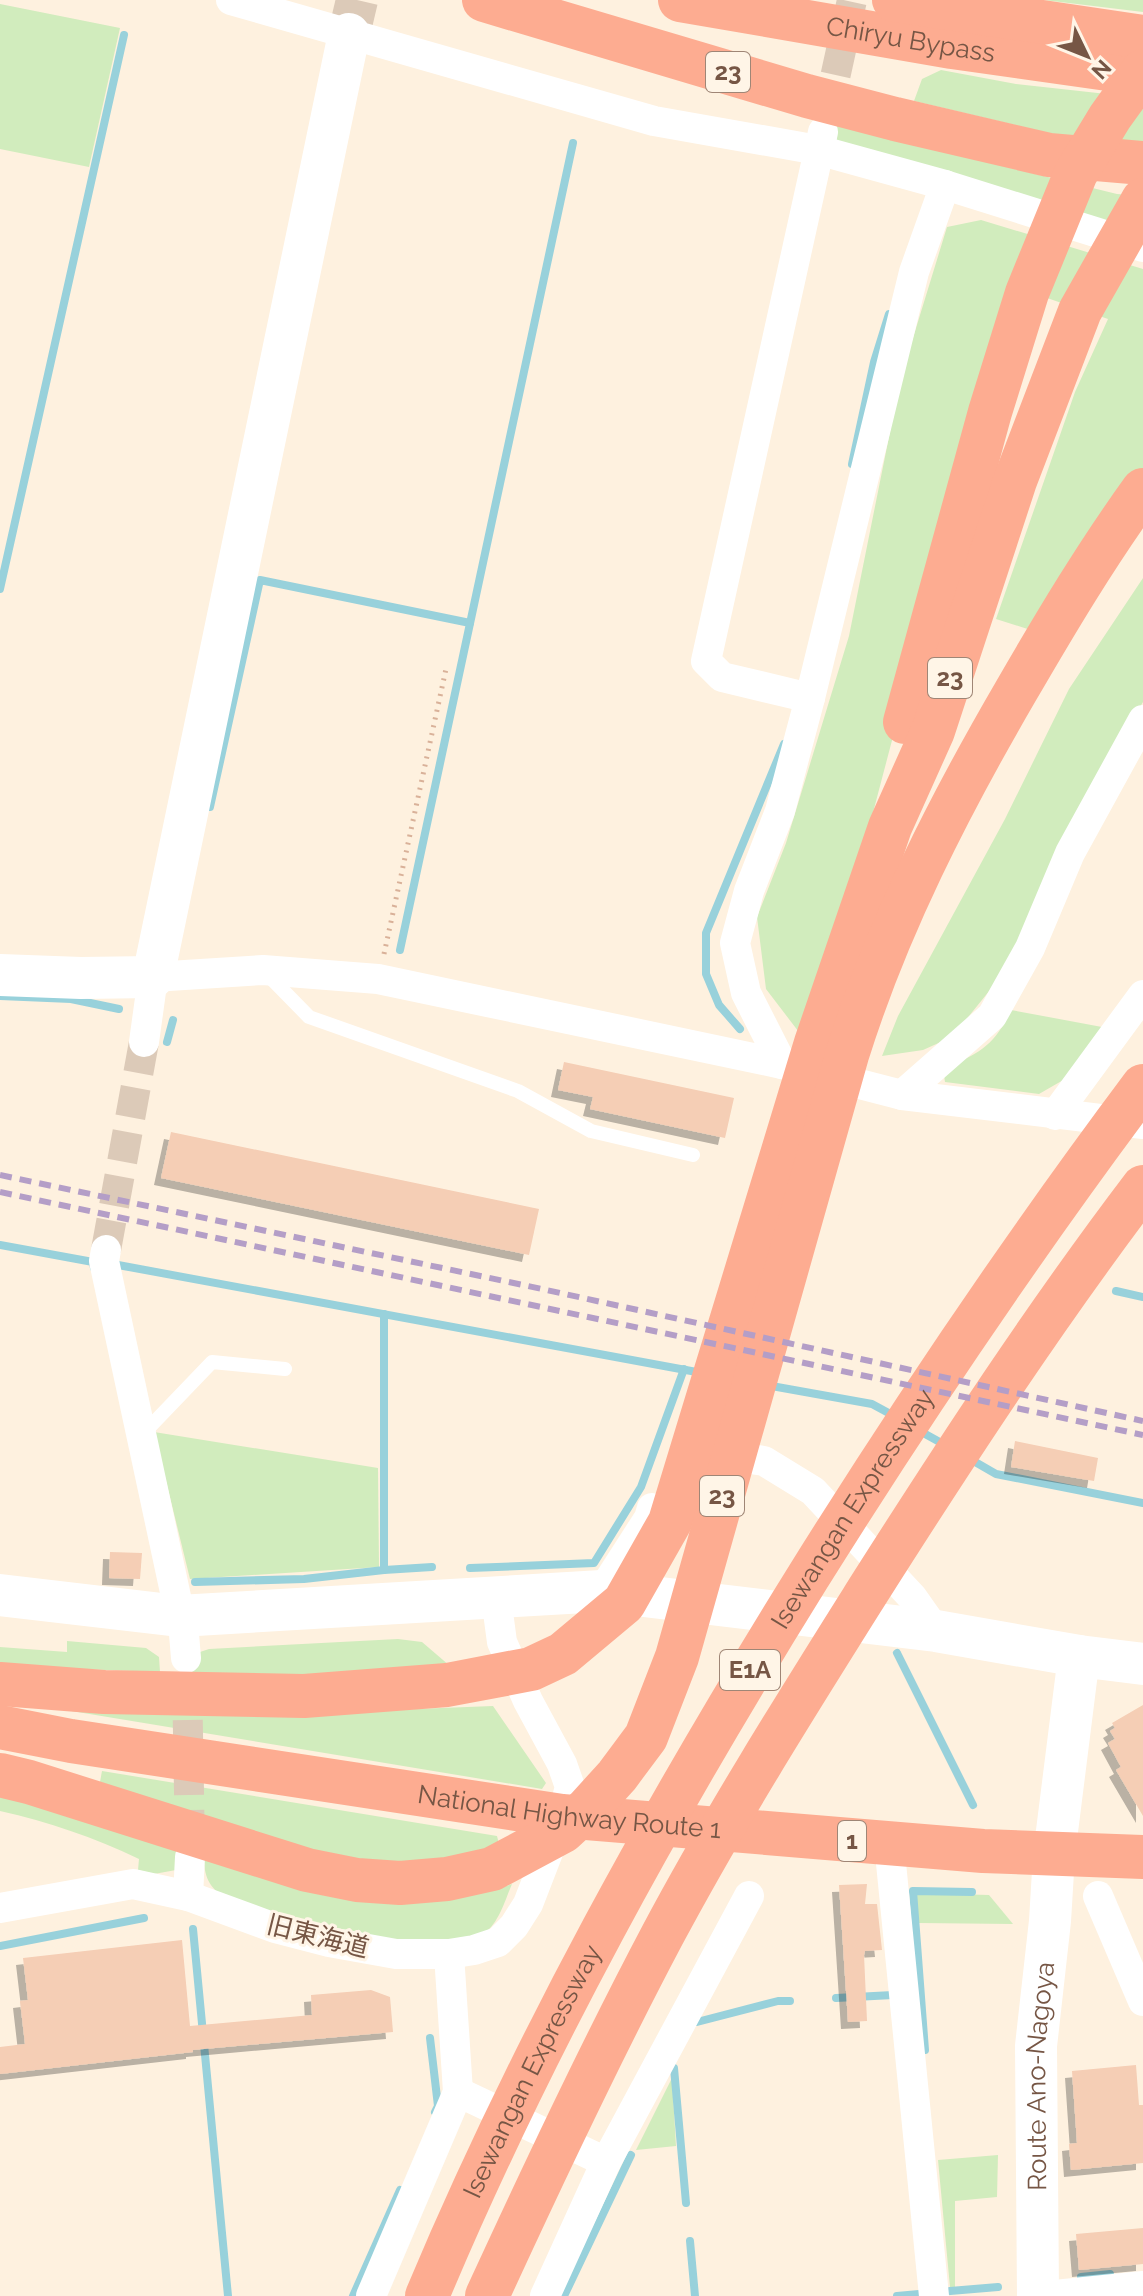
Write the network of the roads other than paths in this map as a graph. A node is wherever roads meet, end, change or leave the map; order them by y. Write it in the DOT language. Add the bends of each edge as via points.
graph roads {
  1 [pos="231,0"];
  2 [pos="484,0"];
  3 [pos="680,0"];
  4 [pos="894,0"];
  5 [pos="349,34"];
  6 [pos="1143,37"];
  7 [pos="1143,73"];
  8 [pos="820,141"];
  9 [pos="1049,155"];
  10 [pos="1143,163"];
  11 [pos="1143,170"];
  12 [pos="945,185"];
  13 [pos="1143,200"];
  14 [pos="1143,247"];
  15 [pos="1143,490"];
  16 [pos="1143,540"];
  17 [pos="810,698"];
  18 [pos="1143,720"];
  19 [pos="890,827"];
  20 [pos="263,970"];
  21 [pos="0,975"];
  22 [pos="153,977"];
  23 [pos="1143,995"];
  24 [pos="863,1003"];
  25 [pos="144,1042"];
  26 [pos="815,1054"];
  27 [pos="1143,1086"];
  28 [pos="902,1095"];
  29 [pos="1055,1115"];
  30 [pos="1143,1124"];
  31 [pos="693,1155"];
  32 [pos="1143,1187"];
  33 [pos="106,1250"];
  34 [pos="285,1369"];
  35 [pos="141,1436"];
  36 [pos="602,1591"];
  37 [pos="0,1595"];
  38 [pos="496,1597"];
  39 [pos="179,1616"];
  40 [pos="936,1631"];
  41 [pos="1079,1656"];
  42 [pos="186,1658"];
  43 [pos="1143,1664"];
  44 [pos="0,1684"];
  45 [pos="0,1727"];
  46 [pos="0,1775"];
  47 [pos="562,1816"];
  48 [pos="889,1843"];
  49 [pos="1054,1855"];
  50 [pos="190,1857"];
  51 [pos="1143,1857"];
  52 [pos="188,1896"];
  53 [pos="749,1896"];
  54 [pos="1098,1896"];
  55 [pos="0,1908"];
  56 [pos="449,1954"];
  57 [pos="1143,2001"];
  58 [pos="458,2092"];
  59 [pos="606,2162"];
  60 [pos="1143,2286"];
  61 [pos="371,2296"];
  62 [pos="427,2296"];
  63 [pos="487,2296"];
  64 [pos="545,2296"];
  65 [pos="934,2296"];
  66 [pos="1038,2296"];
  67 [pos="1045,2296"];
  1 -- 5 [label="street"];
  2 -- 9 [label="highway, 23" via="807,96"];
  3 -- 7 [label="highway, Chiryu Bypass / 23" via="952,47"];
  4 -- 6 [label="highway, Chiryu Bypass"];
  5 -- 8 [label="street" via="654,121"];
  5 -- 22 [label="street"];
  7 -- 19 [label="highway" via="1076,173 1027,293 906,720"];
  8 -- 12 [label="street"];
  8 -- 17 [label="street" via="706,661 722,677"];
  9 -- 10 [label="highway, 23"];
  9 -- 11 [label="highway"];
  12 -- 14 [label="street"];
  12 -- 17 [label="street" via="914,272"];
  13 -- 19 [label="highway, 23" via="1080,311 1015,481 933,731"];
  15 -- 24 [label="highway, 23" via="1083,576 968,774"];
  16 -- 24 [label="highway" via="1085,624 934,871"];
  17 -- 26 [label="street" via="780,811 735,943 746,993"];
  18 -- 28 [label="street" via="1070,853 1030,948 992,1016"];
  19 -- 26 [label="highway, 23"];
  20 -- 22 [label="street"];
  20 -- 26 [label="street" via="378,979"];
  20 -- 31 [label="lane" via="309,1017 518,1091 591,1131"];
  21 -- 22 [label="street"];
  22 -- 25 [label="street"];
  23 -- 29 [label="street"];
  24 -- 26 [label="highway, 23"];
  26 -- 28 [label="street"];
  26 -- 44 [label="highway, 23" via="670,1522 624,1603 563,1654 531,1669 447,1685 304,1696"];
  26 -- 46 [label="highway, 23" via="677,1657 646,1737 617,1776 563,1831 492,1869 447,1879 400,1883 345,1878"];
  27 -- 62 [label="highway, Isewangan Expressway / E1A" via="963,1338 748,1675 533,2064"];
  28 -- 29 [label="street"];
  29 -- 30 [label="street"];
  32 -- 63 [label="highway, Isewangan Expressway / E1A" via="1021,1356 742,1797 596,2065"];
  33 -- 35 [label="street"];
  34 -- 35 [label="lane" via="212,1362"];
  35 -- 39 [label="street"];
  36 -- 38 [label="street"];
  36 -- 40 [label="street"];
  36 -- 40 [label="street" via="649,1518 674,1449 764,1461 813,1491 912,1597"];
  37 -- 39 [label="street"];
  38 -- 39 [label="street"];
  38 -- 47 [label="street, 旧東海道" via="502,1642 570,1787"];
  39 -- 42 [label="street"];
  40 -- 41 [label="street"];
  41 -- 43 [label="street"];
  41 -- 49 [label="street, Route Ano-Nagoya"];
  45 -- 47 [label="highway, National Highway Route 1 / 1"];
  47 -- 48 [label="highway, National Highway Route 1 / 1"];
  47 -- 56 [label="street, 旧東海道" via="528,1904 514,1926 498,1942"];
  48 -- 49 [label="highway, National Highway Route 1 / 1"];
  48 -- 65 [label="street"];
  49 -- 51 [label="highway, National Highway Route 1 / 1"];
  49 -- 66 [label="street, Route Ano-Nagoya" via="1036,2046"];
  50 -- 52 [label="street"];
  52 -- 55 [label="street, 旧東海道" via="133,1884"];
  52 -- 56 [label="street, 旧東海道" via="329,1942 396,1954"];
  53 -- 59 [label="street"];
  54 -- 57 [label="street"];
  56 -- 58 [label="street"];
  58 -- 59 [label="street"];
  58 -- 61 [label="street"];
  59 -- 64 [label="street"];
  60 -- 67 [label="street"];
}
